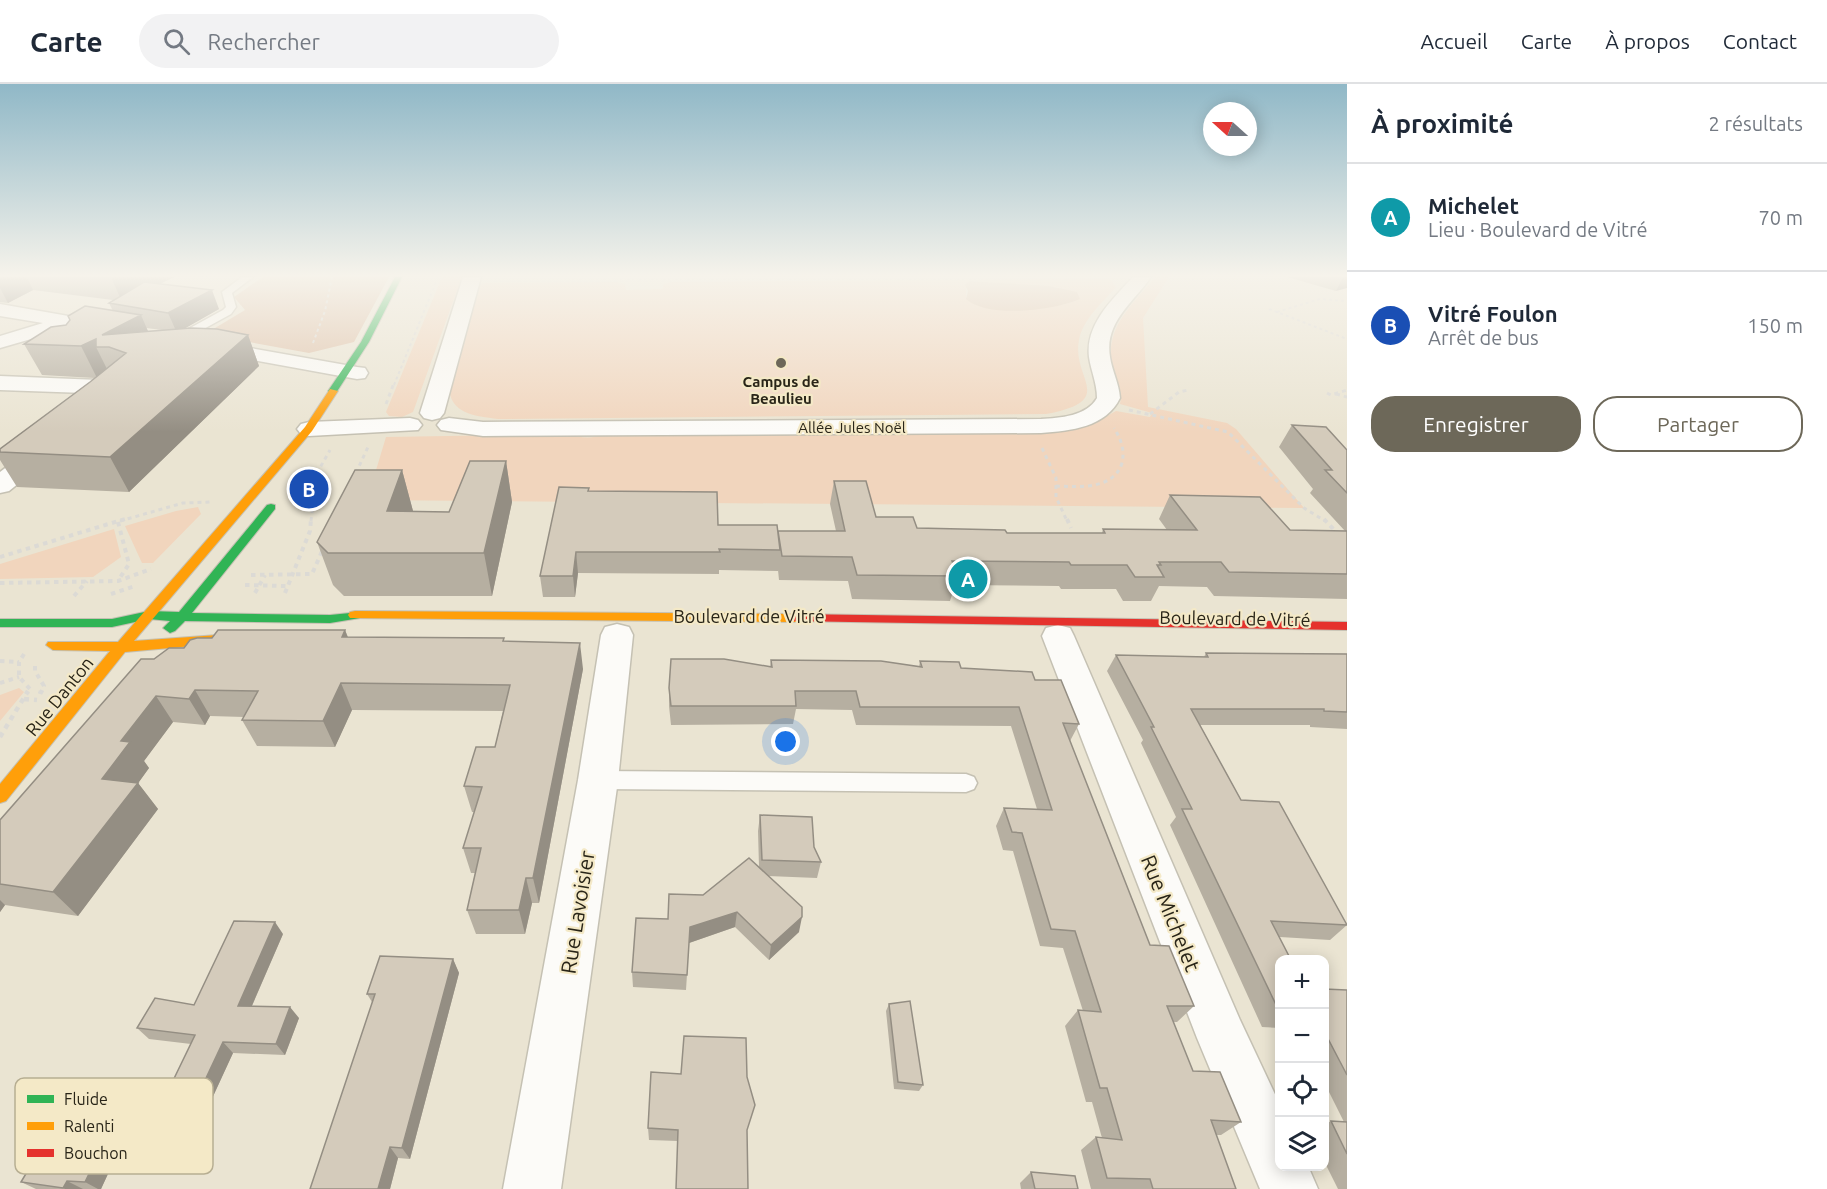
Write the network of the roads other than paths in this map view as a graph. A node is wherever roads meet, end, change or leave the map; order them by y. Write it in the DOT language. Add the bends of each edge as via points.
graph roads {
  1 [pos="47,329"];
  2 [pos="108,329"];
  3 [pos="191,329"];
  4 [pos="372,329"];
  5 [pos="460,329"];
  6 [pos="1104,329"];
  7 [pos="128,332"];
  8 [pos="168,339"];
  9 [pos="0,342"];
  10 [pos="0,347"];
  11 [pos="41,349"];
  12 [pos="351,372"];
  13 [pos="4,386"];
  14 [pos="348,395"];
  15 [pos="98,409"];
  16 [pos="441,419"];
  17 [pos="327,429"];
  18 [pos="62,436"];
  19 [pos="0,485"];
  20 [pos="283,494"];
  21 [pos="149,615"];
  22 [pos="182,617"];
  23 [pos="0,622"];
  24 [pos="1347,626"];
  25 [pos="617,635"];
  26 [pos="1012,635"];
  27 [pos="1058,636"];
  28 [pos="249,639"];
  29 [pos="1347,639"];
  30 [pos="44,645"];
  31 [pos="151,646"];
  32 [pos="123,647"];
  33 [pos="598,780"];
  34 [pos="966,783"];
  35 [pos="0,796"];
  36 [pos="532,1189"];
  37 [pos="1290,1189"];
  1 -- 9 [label="street"];
  2 -- 7 [label="street"];
  3 -- 8 [label="lane"];
  4 -- 12 [label="main road" via="365,342 366,354"];
  5 -- 16 [label="street"];
  6 -- 16 [label="street, Allée Jules Noël" via="1099,359 1109,394 1094,414 1071,423 483,429"];
  8 -- 12 [label="street"];
  10 -- 11 [label="street"];
  12 -- 14 [label="main road"];
  12 -- 17 [label="main road"];
  13 -- 15 [label="street" via="124,388"];
  16 -- 17 [label="street" via="440,431 426,433 414,431 410,425"];
  17 -- 21 [label="main road" via="241,511"];
  18 -- 19 [label="street"];
  20 -- 22 [label="main road"];
  21 -- 22 [label="main road, Boulevard de Vitré"];
  21 -- 23 [label="main road, Boulevard de Vitré" via="112,622"];
  21 -- 32 [label="main road"];
  22 -- 24 [label="main road, Boulevard de Vitré" via="585,615"];
  22 -- 31 [label="main road"];
  25 -- 33 [label="street, Rue Lavoisier"];
  26 -- 27 [label="main road, Boulevard de Vitré"];
  27 -- 29 [label="main road, Boulevard de Vitré"];
  27 -- 37 [label="street, Rue Michelet" via="1222,1038"];
  28 -- 31 [label="main road"];
  30 -- 32 [label="main road"];
  31 -- 32 [label="main road"];
  32 -- 35 [label="main road, Rue Danton"];
  33 -- 34 [label="lane"];
  33 -- 36 [label="street, Rue Lavoisier"];
}
